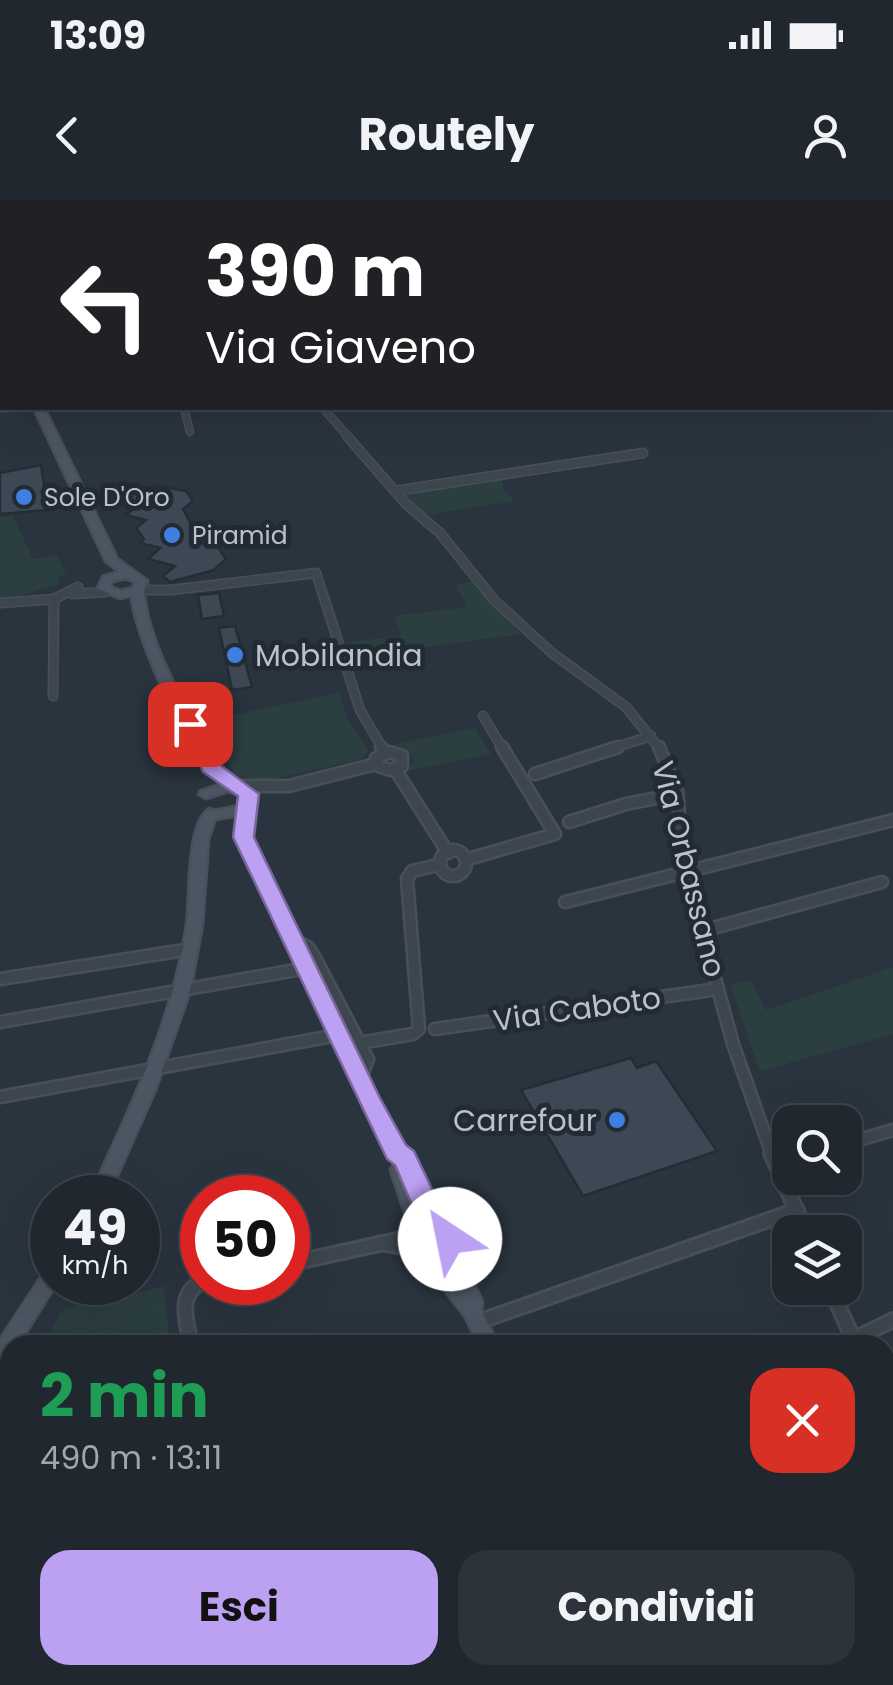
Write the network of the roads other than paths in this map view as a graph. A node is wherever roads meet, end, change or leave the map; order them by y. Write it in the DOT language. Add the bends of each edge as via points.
graph roads {
  1 [pos="41,410"];
  2 [pos="184,410"];
  3 [pos="325,410"];
  4 [pos="190,432"];
  5 [pos="643,452"];
  6 [pos="396,491"];
  7 [pos="112,562"];
  8 [pos="137,582"];
  9 [pos="108,587"];
  10 [pos="78,588"];
  11 [pos="171,590"];
  12 [pos="54,600"];
  13 [pos="16,602"];
  14 [pos="0,603"];
  15 [pos="144,628"];
  16 [pos="53,696"];
  17 [pos="483,716"];
  18 [pos="652,736"];
  19 [pos="385,753"];
  20 [pos="376,764"];
  21 [pos="210,768"];
  22 [pos="395,770"];
  23 [pos="535,774"];
  24 [pos="234,786"];
  25 [pos="289,786"];
  26 [pos="206,794"];
  27 [pos="677,794"];
  28 [pos="246,807"];
  29 [pos="213,814"];
  30 [pos="893,820"];
  31 [pos="569,822"];
  32 [pos="244,837"];
  33 [pos="448,853"];
  34 [pos="468,860"];
  35 [pos="438,865"];
  36 [pos="686,871"];
  37 [pos="882,882"];
  38 [pos="565,902"];
  39 [pos="702,931"];
  40 [pos="293,940"];
  41 [pos="191,949"];
  42 [pos="307,968"];
  43 [pos="0,979"];
  44 [pos="718,989"];
  45 [pos="182,990"];
  46 [pos="0,1022"];
  47 [pos="435,1028"];
  48 [pos="338,1035"];
  49 [pos="359,1043"];
  50 [pos="155,1069"];
  51 [pos="360,1080"];
  52 [pos="0,1097"];
  53 [pos="893,1130"];
  54 [pos="862,1139"];
  55 [pos="772,1150"];
  56 [pos="396,1152"];
  57 [pos="108,1175"];
  58 [pos="790,1195"];
  59 [pos="797,1210"];
  60 [pos="799,1215"];
  61 [pos="425,1245"];
  62 [pos="310,1259"];
  63 [pos="33,1305"];
  64 [pos="185,1305"];
  65 [pos="836,1305"];
  66 [pos="475,1316"];
  67 [pos="893,1320"];
  68 [pos="13,1335"];
  69 [pos="190,1335"];
  70 [pos="484,1335"];
  71 [pos="847,1335"];
  72 [pos="865,1335"];
  1 -- 7 [label="main road"];
  2 -- 4 [label="street"];
  3 -- 6 [label="street, Via Orbassano"];
  5 -- 6 [label="street"];
  6 -- 18 [label="street, Via Orbassano" via="494,600"];
  7 -- 8 [label="main road"];
  7 -- 9 [label="main road"];
  8 -- 9 [label="main road"];
  8 -- 9 [label="main road"];
  8 -- 11 [label="street"];
  8 -- 15 [label="main road"];
  9 -- 10 [label="street"];
  9 -- 12 [label="street"];
  9 -- 15 [label="main road"];
  10 -- 12 [label="street"];
  10 -- 13 [label="street"];
  11 -- 15 [label="street" via="144,600"];
  11 -- 19 [label="street" via="316,573 360,710"];
  12 -- 13 [label="street"];
  12 -- 16 [label="street"];
  13 -- 14 [label="street"];
  15 -- 21 [label="main road"];
  17 -- 34 [label="street" via="555,834"];
  18 -- 23 [label="street"];
  18 -- 27 [label="street, Via Orbassano"];
  19 -- 20 [label="street"];
  19 -- 22 [label="street" via="404,758"];
  20 -- 22 [label="street"];
  20 -- 25 [label="street"];
  21 -- 24 [label="main road"];
  21 -- 26 [label="main road"];
  22 -- 33 [label="street"];
  24 -- 25 [label="street"];
  24 -- 26 [label="main road"];
  24 -- 28 [label="main road" via="248,794"];
  25 -- 28 [label="street"];
  26 -- 29 [label="main road" via="202,804"];
  27 -- 31 [label="street"];
  27 -- 36 [label="street, Via Orbassano"];
  28 -- 29 [label="main road"];
  28 -- 32 [label="main road"];
  29 -- 32 [label="main road"];
  29 -- 41 [label="main road" via="201,839"];
  30 -- 36 [label="street"];
  32 -- 40 [label="main road"];
  33 -- 34 [label="street"];
  33 -- 35 [label="street"];
  34 -- 35 [label="street" via="456,873"];
  35 -- 49 [label="street" via="412,871 407,880 418,1030"];
  36 -- 38 [label="street"];
  36 -- 39 [label="street, Via Orbassano"];
  37 -- 39 [label="street"];
  39 -- 44 [label="street, Via Orbassano"];
  40 -- 42 [label="main road"];
  40 -- 49 [label="street" via="308,946"];
  41 -- 43 [label="street"];
  41 -- 45 [label="main road"];
  42 -- 45 [label="street"];
  42 -- 48 [label="main road"];
  44 -- 47 [label="street, Via Caboto"];
  44 -- 55 [label="street, Via Orbassano"];
  45 -- 46 [label="street"];
  45 -- 50 [label="main road"];
  48 -- 50 [label="street"];
  48 -- 51 [label="main road"];
  49 -- 51 [label="street" via="368,1059"];
  50 -- 52 [label="street"];
  50 -- 57 [label="main road"];
  51 -- 56 [label="main road"];
  53 -- 54 [label="street"];
  56 -- 61 [label="main road"];
  56 -- 61 [label="main road" via="450,1236"];
  58 -- 59 [label="street, Via Orbassano"];
  59 -- 60 [label="street, Via Orbassano"];
  59 -- 66 [label="street"];
  61 -- 62 [label="street" via="380,1244"];
  61 -- 66 [label="main road"];
  63 -- 68 [label="main road"];
  64 -- 69 [label="street"];
  65 -- 71 [label="street"];
  66 -- 70 [label="main road"];
  67 -- 72 [label="street"];
}
